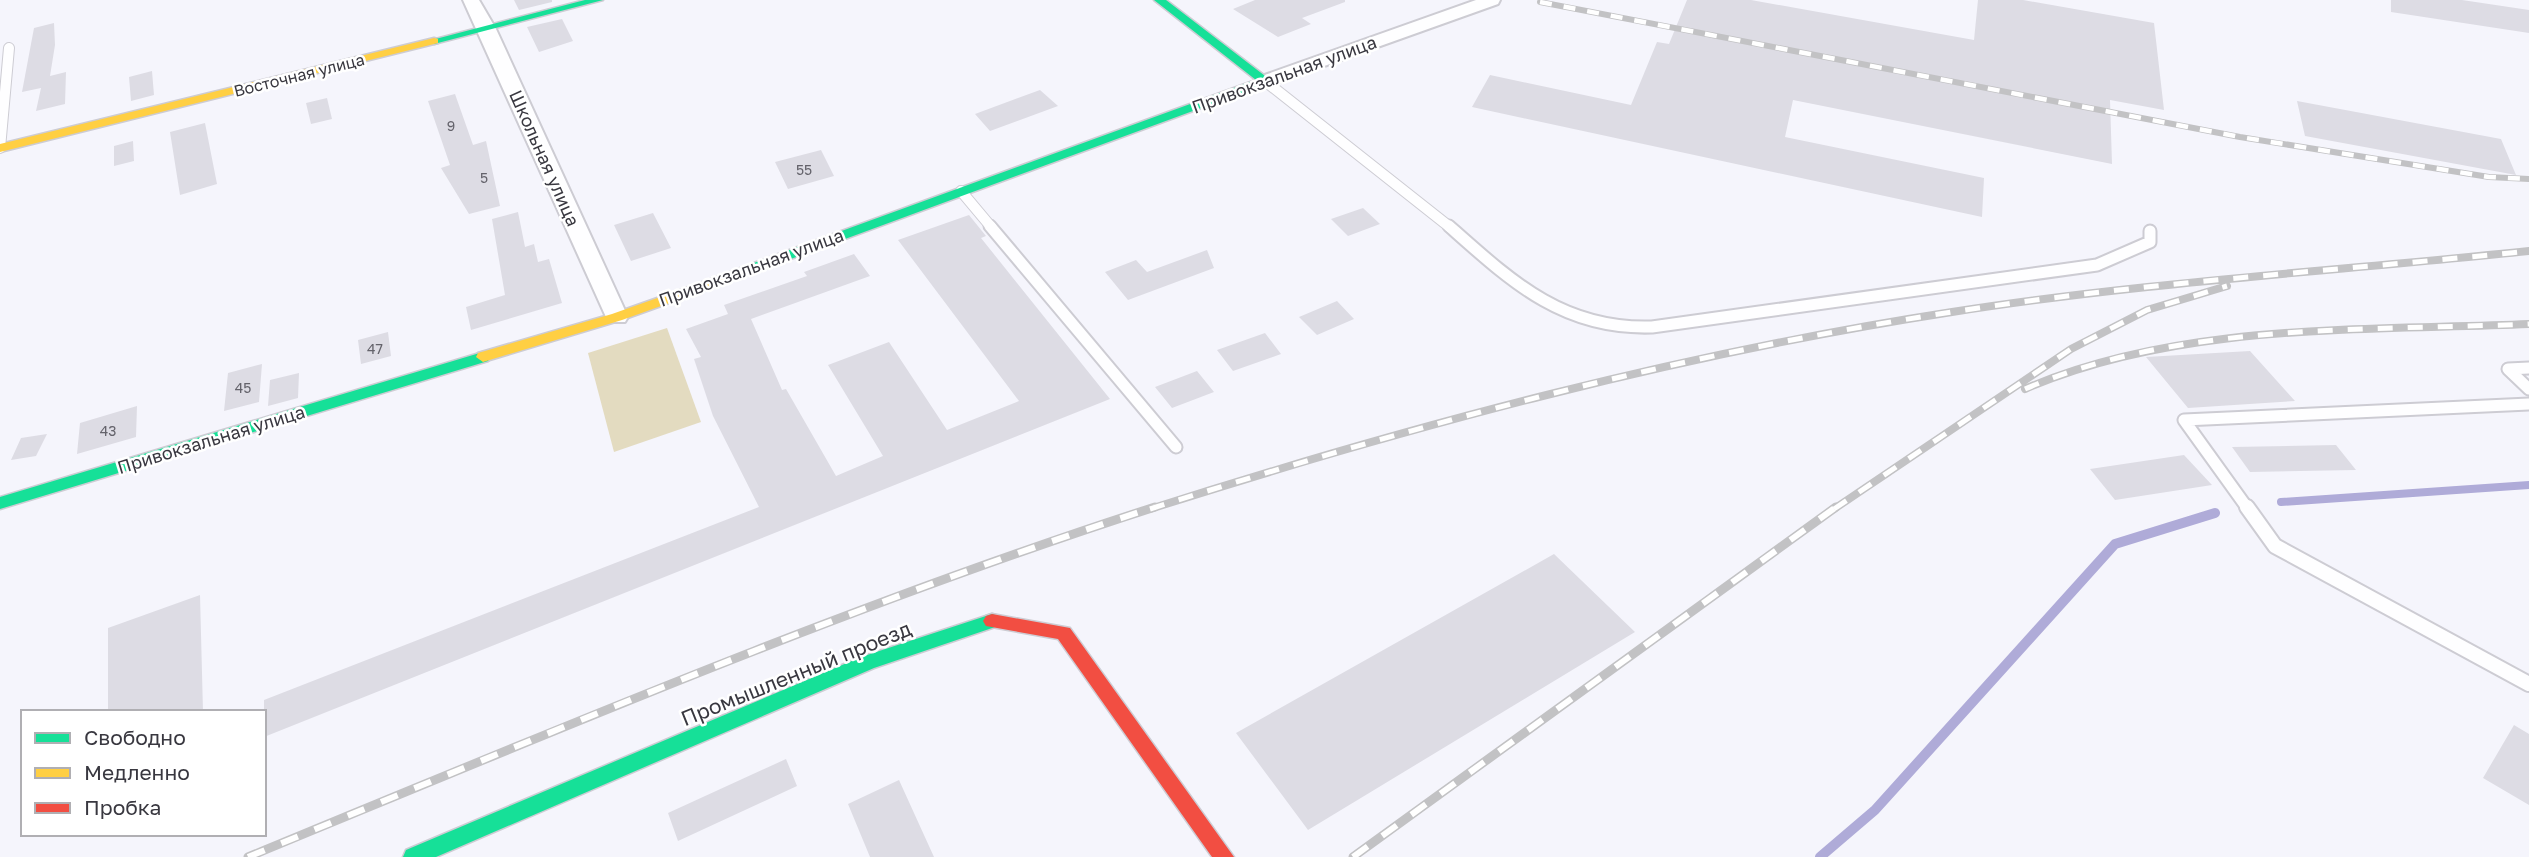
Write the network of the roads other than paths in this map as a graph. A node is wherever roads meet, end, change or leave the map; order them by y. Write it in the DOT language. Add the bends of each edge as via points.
graph roads {
  1 [pos="471,0"];
  2 [pos="598,0"];
  3 [pos="1159,0"];
  4 [pos="1492,0"];
  5 [pos="576,3"];
  6 [pos="487,29"];
  7 [pos="9,48"];
  8 [pos="1265,81"];
  9 [pos="0,148"];
  10 [pos="961,191"];
  11 [pos="2150,231"];
  12 [pos="617,317"];
  13 [pos="2529,368"];
  14 [pos="2529,389"];
  15 [pos="2529,404"];
  16 [pos="1176,447"];
  17 [pos="0,503"];
  18 [pos="2529,684"];
  19 [pos="413,857"];
  20 [pos="1224,857"];
  1 -- 6 [label="street, Школьная улица"];
  2 -- 5 [label="street, Восточная улица"];
  3 -- 8 [label="street"];
  4 -- 8 [label="street, Привокзальная улица"];
  5 -- 6 [label="street, Восточная улица"];
  6 -- 9 [label="street, Восточная улица"];
  6 -- 12 [label="street, Школьная улица"];
  7 -- 9 [label="lane"];
  8 -- 10 [label="street, Привокзальная улица"];
  8 -- 11 [label="lane" via="1436,214 1508,279 1577,318 1618,328 2097,265 2150,242"];
  10 -- 12 [label="street, Привокзальная улица"];
  10 -- 16 [label="lane"];
  12 -- 17 [label="street, Привокзальная улица"];
  13 -- 14 [label="lane" via="2508,369"];
  15 -- 18 [label="lane" via="2184,420 2274,546"];
  19 -- 20 [label="street, Промышленный проезд" via="868,662 992,621 1064,633"];
}
